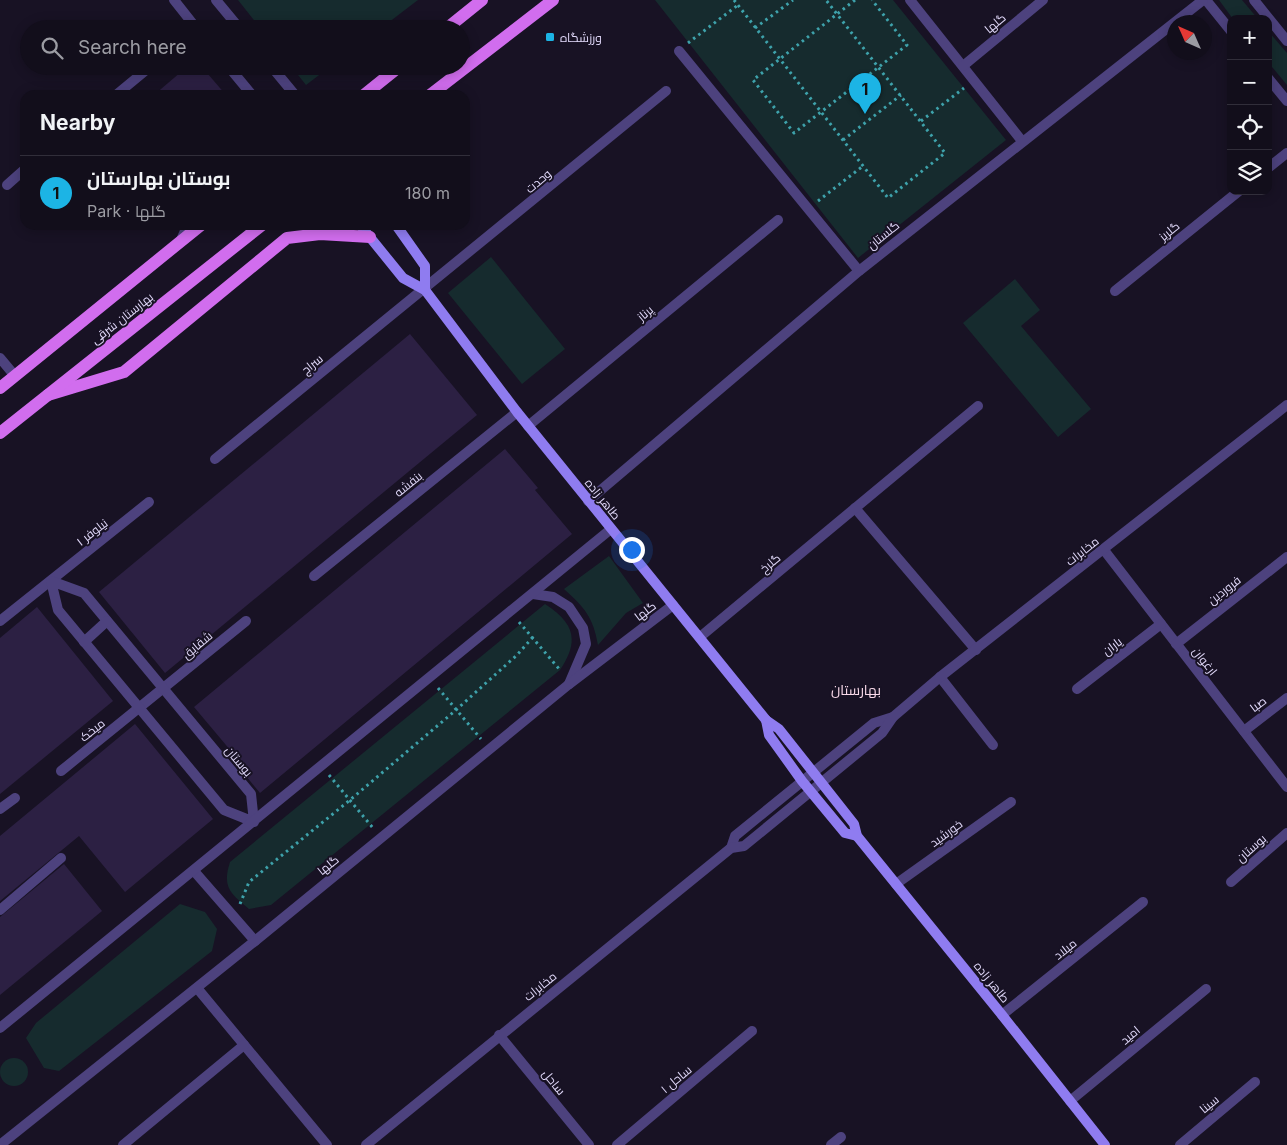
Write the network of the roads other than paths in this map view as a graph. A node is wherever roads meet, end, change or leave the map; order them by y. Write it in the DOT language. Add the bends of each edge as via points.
graph roads {
  1 [pos="174,0"];
  2 [pos="216,0"];
  3 [pos="482,0"];
  4 [pos="554,0"];
  5 [pos="910,0"];
  6 [pos="1043,0"];
  7 [pos="1204,0"];
  8 [pos="1254,0"];
  9 [pos="190,20"];
  10 [pos="233,20"];
  11 [pos="457,20"];
  12 [pos="1227,26"];
  13 [pos="1287,40"];
  14 [pos="678,51"];
  15 [pos="470,64"];
  16 [pos="963,66"];
  17 [pos="140,75"];
  18 [pos="235,75"];
  19 [pos="278,75"];
  20 [pos="389,75"];
  21 [pos="456,75"];
  22 [pos="458,75"];
  23 [pos="1272,83"];
  24 [pos="122,90"];
  25 [pos="248,90"];
  26 [pos="291,90"];
  27 [pos="370,90"];
  28 [pos="436,90"];
  29 [pos="445,90"];
  30 [pos="666,91"];
  31 [pos="1287,101"];
  32 [pos="1022,141"];
  33 [pos="1287,153"];
  34 [pos="1272,165"];
  35 [pos="20,174"];
  36 [pos="6,185"];
  37 [pos="1234,195"];
  38 [pos="778,220"];
  39 [pos="184,230"];
  40 [pos="195,230"];
  41 [pos="256,230"];
  42 [pos="364,230"];
  43 [pos="400,230"];
  44 [pos="370,237"];
  45 [pos="178,243"];
  46 [pos="859,271"];
  47 [pos="425,290"];
  48 [pos="1114,291"];
  49 [pos="0,358"];
  50 [pos="15,376"];
  51 [pos="0,388"];
  52 [pos="48,395"];
  53 [pos="1287,405"];
  54 [pos="978,406"];
  55 [pos="517,412"];
  56 [pos="528,426"];
  57 [pos="0,433"];
  58 [pos="215,459"];
  59 [pos="588,501"];
  60 [pos="149,502"];
  61 [pos="856,508"];
  62 [pos="611,530"];
  63 [pos="1104,550"];
  64 [pos="1287,557"];
  65 [pos="314,576"];
  66 [pos="51,580"];
  67 [pos="533,594"];
  68 [pos="673,605"];
  69 [pos="0,621"];
  70 [pos="107,621"];
  71 [pos="246,621"];
  72 [pos="1162,624"];
  73 [pos="700,637"];
  74 [pos="84,642"];
  75 [pos="1176,644"];
  76 [pos="976,650"];
  77 [pos="940,677"];
  78 [pos="568,684"];
  79 [pos="1077,688"];
  80 [pos="164,689"];
  81 [pos="1287,698"];
  82 [pos="140,709"];
  83 [pos="893,716"];
  84 [pos="766,720"];
  85 [pos="1244,731"];
  86 [pos="993,745"];
  87 [pos="61,771"];
  88 [pos="813,772"];
  89 [pos="802,781"];
  90 [pos="821,783"];
  91 [pos="1287,787"];
  92 [pos="810,792"];
  93 [pos="15,798"];
  94 [pos="1011,802"];
  95 [pos="0,810"];
  96 [pos="254,822"];
  97 [pos="1287,833"];
  98 [pos="857,836"];
  99 [pos="731,848"];
  100 [pos="61,858"];
  101 [pos="194,871"];
  102 [pos="1231,882"];
  103 [pos="896,884"];
  104 [pos="1143,902"];
  105 [pos="0,910"];
  106 [pos="255,941"];
  107 [pos="197,988"];
  108 [pos="1206,989"];
  109 [pos="1002,1014"];
  110 [pos="0,1016"];
  111 [pos="15,1016"];
  112 [pos="0,1028"];
  113 [pos="752,1031"];
  114 [pos="499,1035"];
  115 [pos="244,1044"];
  116 [pos="1255,1082"];
  117 [pos="1070,1101"];
  118 [pos="841,1137"];
  119 [pos="0,1145"];
  120 [pos="123,1145"];
  121 [pos="327,1145"];
  122 [pos="366,1145"];
  123 [pos="589,1145"];
  124 [pos="617,1145"];
  125 [pos="831,1145"];
  126 [pos="1105,1145"];
  127 [pos="1180,1145"];
  1 -- 9 [label="street"];
  2 -- 10 [label="street"];
  3 -- 11 [label="main road"];
  4 -- 15 [label="main road"];
  5 -- 16 [label="street"];
  6 -- 16 [label="street, گلها"];
  7 -- 12 [label="street"];
  7 -- 32 [label="street, گلستان"];
  8 -- 13 [label="street"];
  14 -- 46 [label="street"];
  16 -- 32 [label="street"];
  17 -- 24 [label="street"];
  18 -- 25 [label="street"];
  19 -- 26 [label="street"];
  20 -- 27 [label="main road"];
  21 -- 28 [label="main road"];
  22 -- 29 [label="main road"];
  23 -- 31 [label="street"];
  30 -- 47 [label="street, وحدت"];
  32 -- 46 [label="street, گلستان"];
  33 -- 34 [label="street"];
  35 -- 36 [label="street"];
  37 -- 48 [label="street, گلریز"];
  38 -- 56 [label="street, پرناز"];
  39 -- 45 [label="lane"];
  40 -- 45 [label="main road, بهارستان شرقی"];
  41 -- 52 [label="main road, بهارستان شرقی"];
  42 -- 44 [label="main road, طاهر زاده"];
  43 -- 47 [label="main road" via="425,266"];
  44 -- 47 [label="main road, طاهر زاده" via="403,278"];
  44 -- 52 [label="main road" via="320,234 287,238 124,372"];
  45 -- 50 [label="main road, بهارستان شرقی"];
  46 -- 59 [label="street, گلستان"];
  47 -- 55 [label="main road, طاهر زاده"];
  47 -- 58 [label="street, سراج"];
  49 -- 50 [label="street"];
  50 -- 51 [label="main road, بهارستان شرقی"];
  52 -- 57 [label="main road, بهارستان شرقی"];
  53 -- 63 [label="street, مخابرات"];
  54 -- 61 [label="street, گلرخ"];
  55 -- 56 [label="main road, طاهر زاده"];
  55 -- 65 [label="street, بنفشه"];
  56 -- 59 [label="main road, طاهر زاده"];
  59 -- 62 [label="main road, طاهر زاده"];
  60 -- 66 [label="street, نیلوفر ۱"];
  61 -- 73 [label="street, گلرخ"];
  61 -- 76 [label="street"];
  62 -- 67 [label="street"];
  62 -- 68 [label="main road, طاهر زاده"];
  63 -- 72 [label="street, ارغوان"];
  63 -- 76 [label="street, مخابرات"];
  64 -- 75 [label="street, فروردین"];
  66 -- 69 [label="street, نیلوفر ۱"];
  66 -- 70 [label="street, بوستان" via="84,593"];
  66 -- 74 [label="street" via="58,610"];
  67 -- 78 [label="street" via="553,597 569,607 583,628 586,644"];
  67 -- 96 [label="street"];
  68 -- 73 [label="main road, طاهر زاده"];
  68 -- 78 [label="street, گلها"];
  70 -- 74 [label="street"];
  70 -- 80 [label="street, بوستان"];
  71 -- 80 [label="street, شقایق"];
  72 -- 75 [label="street, ارغوان"];
  72 -- 79 [label="street, یاران"];
  73 -- 84 [label="main road, طاهر زاده"];
  74 -- 82 [label="street"];
  75 -- 85 [label="street, ارغوان"];
  76 -- 77 [label="street, مخابرات"];
  77 -- 83 [label="street, مخابرات"];
  77 -- 86 [label="street"];
  78 -- 106 [label="street, گلها"];
  80 -- 82 [label="street, شقایق"];
  80 -- 96 [label="street, بوستان" via="251,794"];
  81 -- 85 [label="street, صبا"];
  82 -- 87 [label="street, میخک"];
  82 -- 96 [label="street" via="224,810"];
  83 -- 88 [label="street, مخابرات" via="874,723"];
  83 -- 90 [label="street, مخابرات" via="882,734"];
  84 -- 88 [label="main road, طاهر زاده" via="779,729"];
  84 -- 89 [label="main road, طاهر زاده" via="769,736"];
  85 -- 91 [label="street, ارغوان"];
  88 -- 89 [label="street, مخابرات"];
  88 -- 90 [label="main road, طاهر زاده"];
  89 -- 92 [label="main road, طاهر زاده"];
  89 -- 99 [label="street, مخابرات" via="735,836"];
  90 -- 92 [label="street, مخابرات"];
  90 -- 98 [label="main road, طاهر زاده" via="854,824"];
  92 -- 98 [label="main road, طاهر زاده" via="845,833"];
  92 -- 99 [label="street, مخابرات" via="744,846"];
  93 -- 95 [label="street"];
  94 -- 103 [label="street, خورشید"];
  96 -- 101 [label="street"];
  97 -- 102 [label="street, بوستان"];
  98 -- 103 [label="main road, طاهر زاده"];
  99 -- 114 [label="street, مخابرات"];
  100 -- 105 [label="street"];
  101 -- 106 [label="street"];
  101 -- 111 [label="street"];
  103 -- 109 [label="main road, طاهر زاده"];
  104 -- 109 [label="street, میلاد"];
  106 -- 107 [label="street, گلها"];
  107 -- 115 [label="street"];
  107 -- 119 [label="street, گلها"];
  108 -- 117 [label="street, امید"];
  109 -- 117 [label="main road, طاهر زاده"];
  110 -- 111 [label="street"];
  111 -- 112 [label="street"];
  113 -- 124 [label="street, ساحل ۱"];
  114 -- 122 [label="street, مخابرات"];
  114 -- 123 [label="street, ساحل"];
  115 -- 120 [label="street"];
  115 -- 121 [label="street"];
  116 -- 127 [label="street, سینا"];
  117 -- 126 [label="main road, طاهر زاده"];
  118 -- 125 [label="street"];
}
